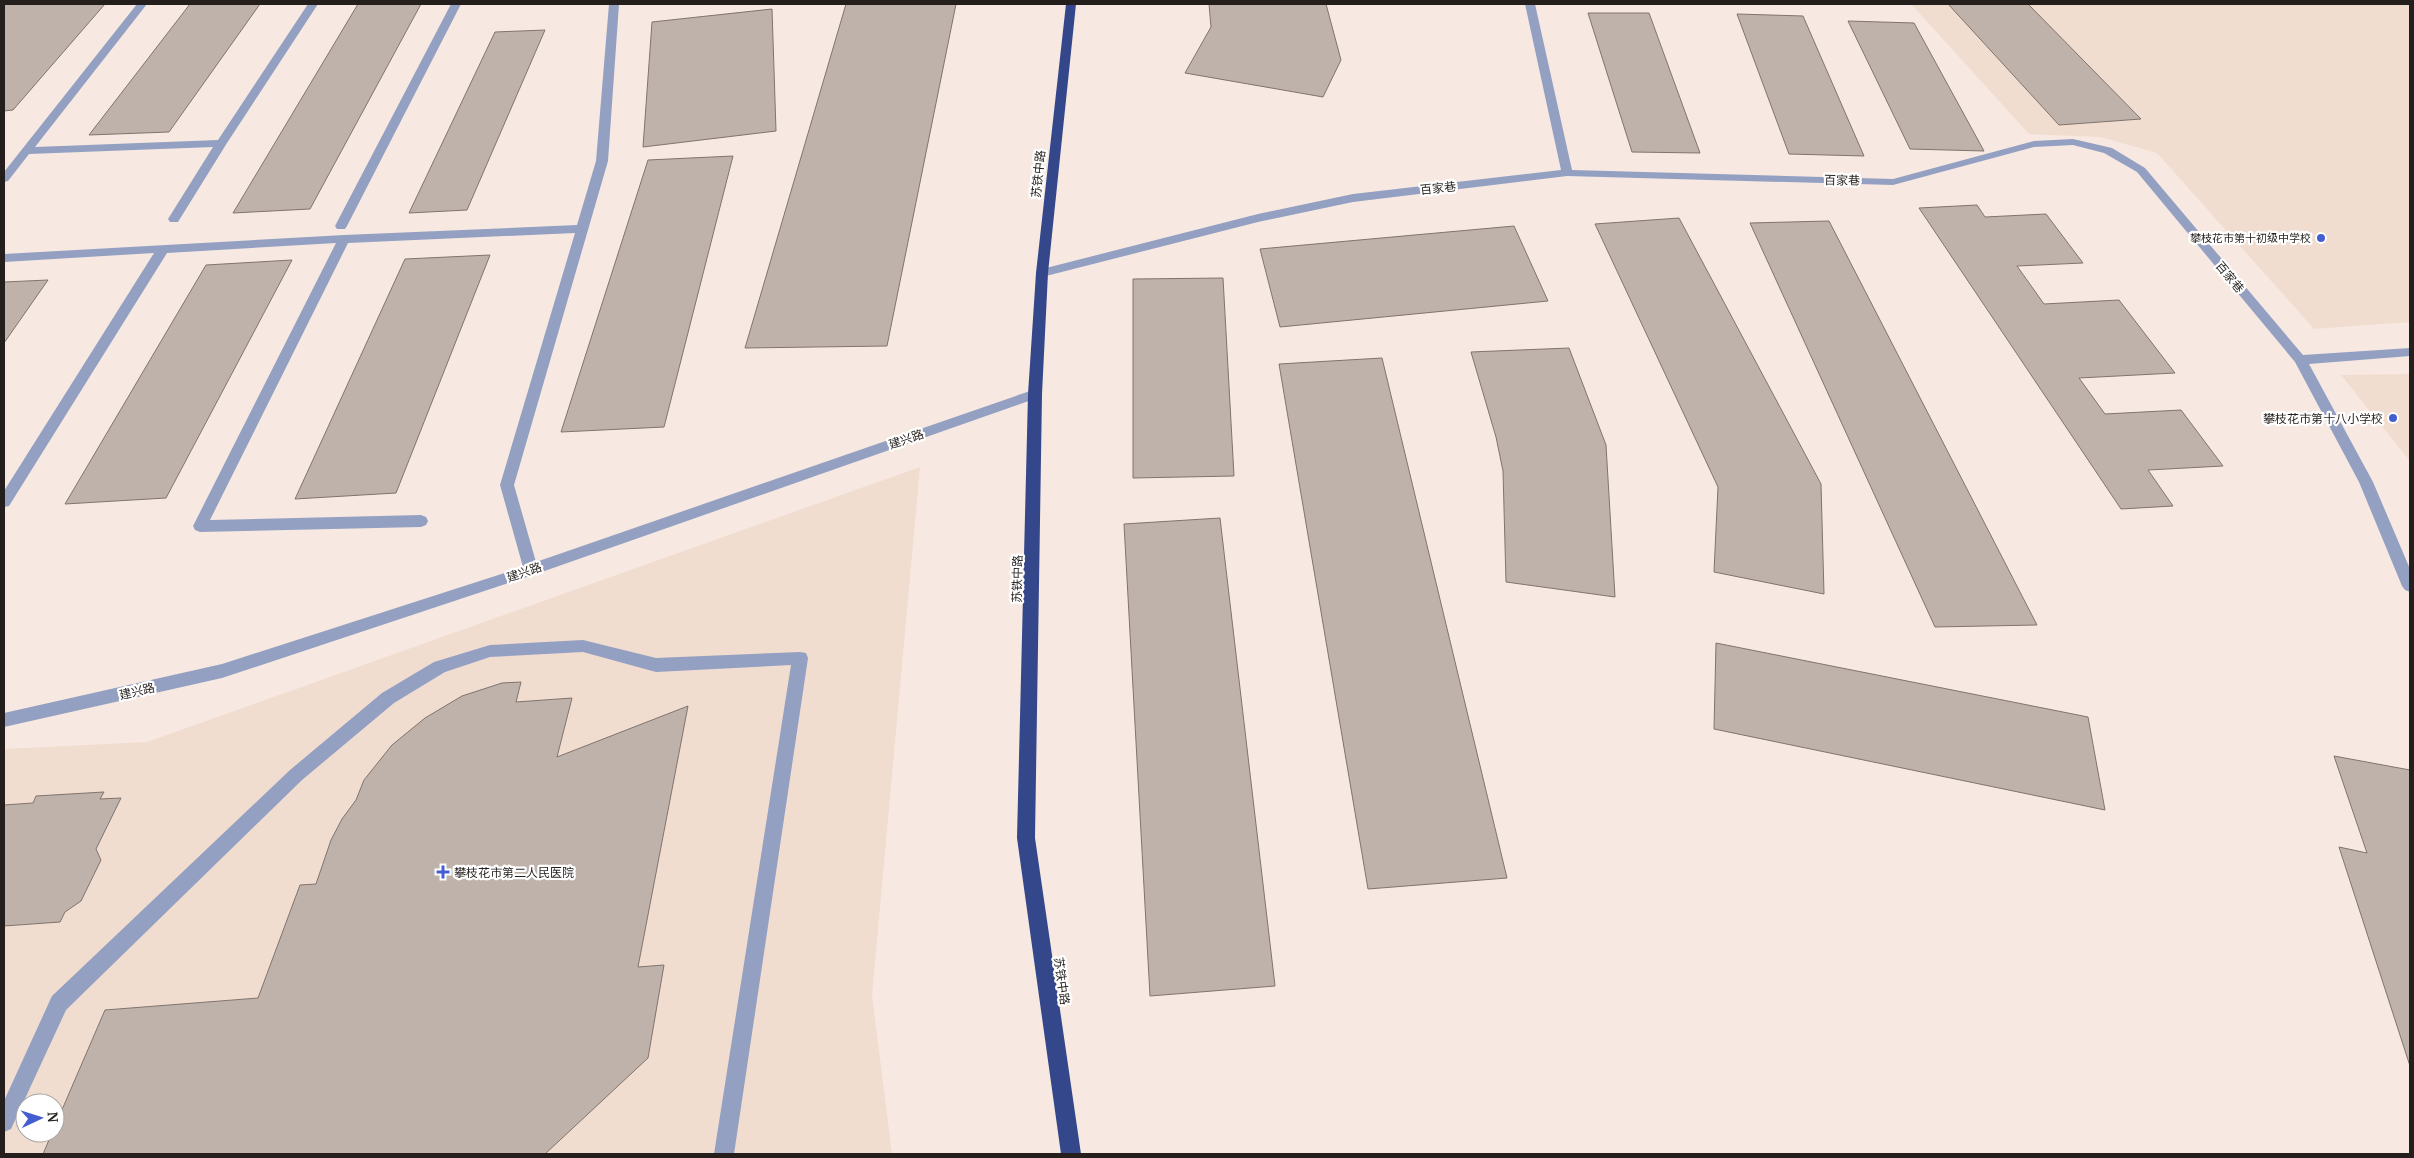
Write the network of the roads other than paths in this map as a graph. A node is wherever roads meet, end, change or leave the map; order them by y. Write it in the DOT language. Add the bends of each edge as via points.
graph roads {
  1 [pos="142,4"];
  2 [pos="313,4"];
  3 [pos="456,4"];
  4 [pos="614,4"];
  5 [pos="1071,4"];
  6 [pos="1530,4"];
  7 [pos="221,143"];
  8 [pos="25,151"];
  9 [pos="1567,174"];
  10 [pos="4,178"];
  11 [pos="174,219"];
  12 [pos="582,229"];
  13 [pos="343,232"];
  14 [pos="163,249"];
  15 [pos="4,258"];
  16 [pos="1042,273"];
  17 [pos="2410,352"];
  18 [pos="2300,360"];
  19 [pos="1035,394"];
  20 [pos="4,502"];
  21 [pos="421,520"];
  22 [pos="531,570"];
  23 [pos="2410,586"];
  24 [pos="4,720"];
  25 [pos="4,1122"];
  26 [pos="724,1154"];
  27 [pos="1071,1154"];
  1 -- 8 [label="street"];
  2 -- 7 [label="street"];
  3 -- 13 [label="street"];
  4 -- 12 [label="street" via="602,161"];
  5 -- 16 [label="highway, 苏铁中路"];
  6 -- 9 [label="street"];
  7 -- 8 [label="street"];
  7 -- 11 [label="street"];
  8 -- 10 [label="street"];
  9 -- 16 [label="street, 百家巷" via="1353,198 1258,218"];
  9 -- 18 [label="street, 百家巷" via="1893,182 2034,144 2073,142 2108,150 2141,170"];
  12 -- 13 [label="street"];
  12 -- 22 [label="street" via="507,485"];
  13 -- 14 [label="street"];
  13 -- 21 [label="street" via="200,526"];
  14 -- 15 [label="street"];
  14 -- 20 [label="street"];
  16 -- 19 [label="highway, 苏铁中路"];
  17 -- 18 [label="street"];
  18 -- 23 [label="street, 百家巷" via="2366,482"];
  19 -- 22 [label="street, 建兴路"];
  19 -- 27 [label="highway, 苏铁中路" via="1026,838"];
  22 -- 24 [label="street, 建兴路" via="222,671"];
  25 -- 26 [label="street" via="59,1003 296,775 388,698 440,667 490,651 583,646 656,665 800,658"];
}
